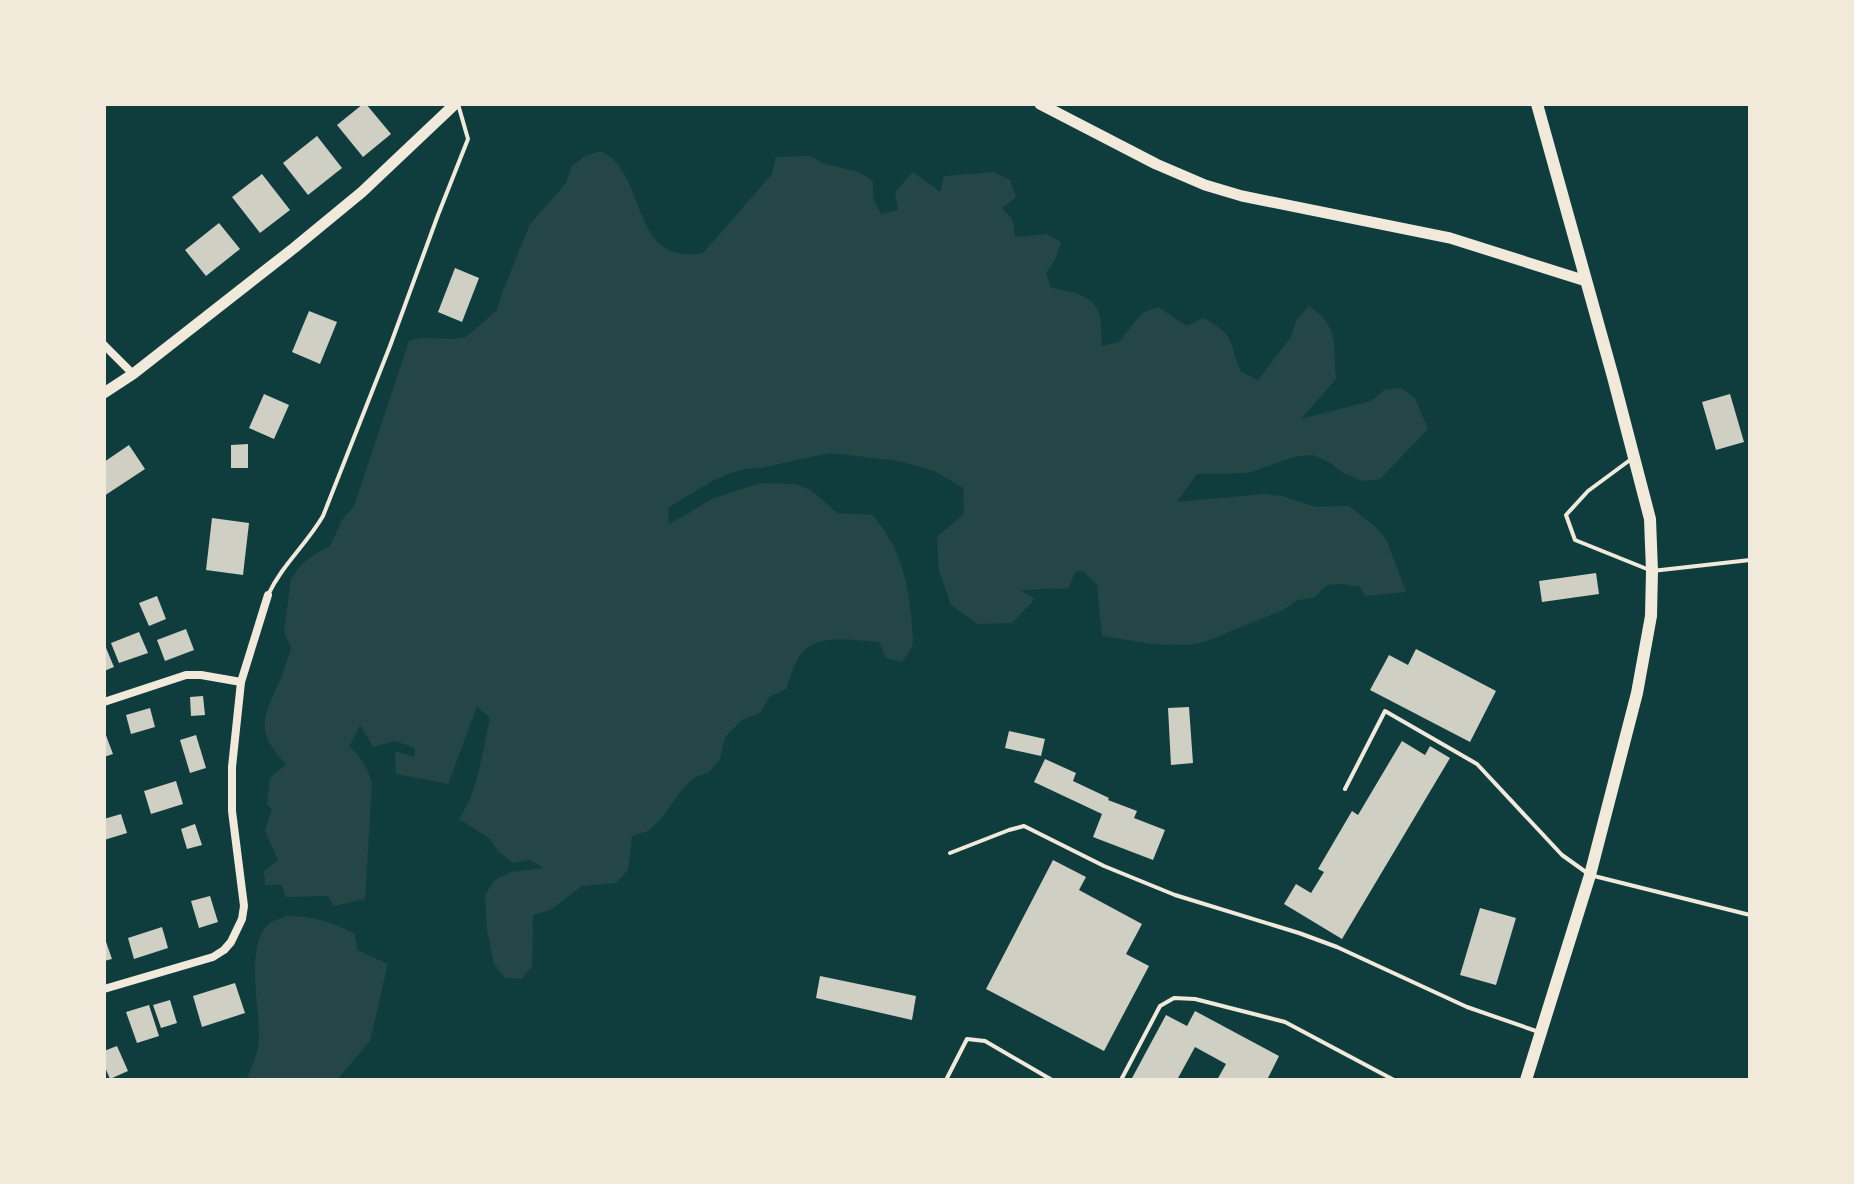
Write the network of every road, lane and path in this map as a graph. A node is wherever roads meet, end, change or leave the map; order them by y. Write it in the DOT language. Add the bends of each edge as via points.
graph roads {
  1 [pos="456,104"];
  2 [pos="1040,104"];
  3 [pos="1537,104"];
  4 [pos="1586,281"];
  5 [pos="104,345"];
  6 [pos="133,374"];
  7 [pos="104,393"];
  8 [pos="1633,458"];
  9 [pos="1750,560"];
  10 [pos="1652,571"];
  11 [pos="268,595"];
  12 [pos="241,682"];
  13 [pos="104,702"];
  14 [pos="1345,789"];
  15 [pos="950,853"];
  16 [pos="1590,875"];
  17 [pos="1750,915"];
  18 [pos="104,989"];
  19 [pos="1541,1033"];
  20 [pos="946,1080"];
  21 [pos="1052,1080"];
  22 [pos="1121,1080"];
  23 [pos="1394,1080"];
  24 [pos="1526,1080"];
  1 -- 6 [label="street" via="362,192"];
  1 -- 11 [label="lane" via="468,139 390,346 323,516"];
  2 -- 4 [label="street" via="1205,185 1450,238"];
  3 -- 4 [label="main road"];
  4 -- 8 [label="main road"];
  5 -- 6 [label="street"];
  6 -- 7 [label="street"];
  8 -- 10 [label="main road" via="1650,519"];
  8 -- 10 [label="lane" via="1588,491 1566,515 1575,540"];
  9 -- 10 [label="lane"];
  10 -- 16 [label="main road" via="1644,661"];
  11 -- 12 [label="street"];
  12 -- 13 [label="street" via="186,675"];
  12 -- 18 [label="street" via="231,790 242,919 224,950 213,957"];
  14 -- 16 [label="lane" via="1385,711 1477,764 1562,855"];
  15 -- 19 [label="lane" via="1024,826 1175,895 1337,947 1467,1007"];
  16 -- 17 [label="lane"];
  16 -- 19 [label="main road"];
  19 -- 24 [label="main road"];
  20 -- 21 [label="lane" via="967,1039 985,1041"];
  22 -- 23 [label="lane" via="1160,1006 1174,998 1285,1022"];
}
